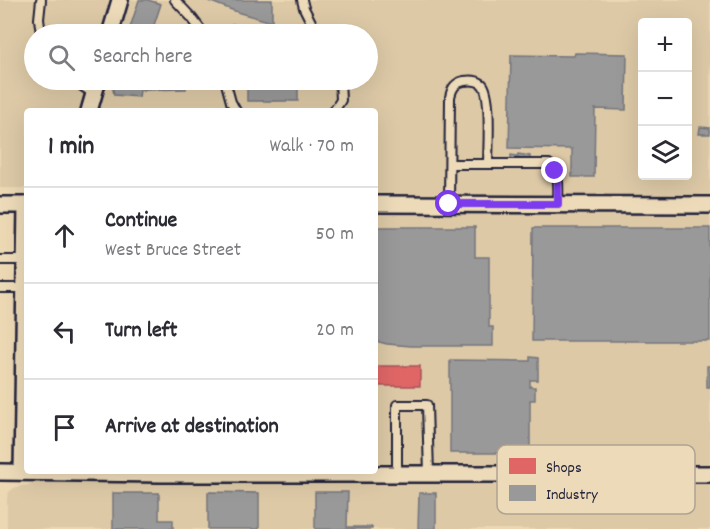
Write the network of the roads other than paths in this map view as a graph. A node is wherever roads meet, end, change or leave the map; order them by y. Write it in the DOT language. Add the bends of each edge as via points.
graph roads {
  1 [pos="41,0"];
  2 [pos="120,0"];
  3 [pos="175,0"];
  4 [pos="302,0"];
  5 [pos="39,24"];
  6 [pos="113,24"];
  7 [pos="196,24"];
  8 [pos="312,24"];
  9 [pos="95,90"];
  10 [pos="228,90"];
  11 [pos="340,90"];
  12 [pos="90,108"];
  13 [pos="234,108"];
  14 [pos="336,108"];
  15 [pos="450,164"];
  16 [pos="488,164"];
  17 [pos="378,204"];
  18 [pos="449,204"];
  19 [pos="558,204"];
  20 [pos="0,205"];
  21 [pos="24,205"];
  22 [pos="710,205"];
  23 [pos="0,260"];
  24 [pos="24,260"];
  25 [pos="0,288"];
  26 [pos="24,288"];
  27 [pos="24,404"];
  28 [pos="0,472"];
  29 [pos="22,472"];
  30 [pos="378,474"];
  31 [pos="398,474"];
  32 [pos="429,474"];
  33 [pos="497,474"];
  1 -- 5 [label="lane"];
  2 -- 6 [label="street"];
  3 -- 7 [label="lane"];
  4 -- 8 [label="lane"];
  9 -- 12 [label="street"];
  10 -- 13 [label="lane"];
  11 -- 14 [label="lane"];
  15 -- 16 [label="lane"];
  15 -- 16 [label="lane" via="452,90 459,82 474,81 485,88 488,100"];
  15 -- 18 [label="lane"];
  16 -- 19 [label="lane" via="553,166 558,177"];
  17 -- 18 [label="street"];
  18 -- 19 [label="street"];
  19 -- 22 [label="street"];
  20 -- 21 [label="street"];
  23 -- 24 [label="lane"];
  25 -- 26 [label="lane"];
  27 -- 29 [label="street"];
  28 -- 29 [label="street"];
  30 -- 31 [label="street"];
  31 -- 32 [label="street"];
  31 -- 32 [label="lane" via="398,405 427,405"];
  32 -- 33 [label="street"];
}
